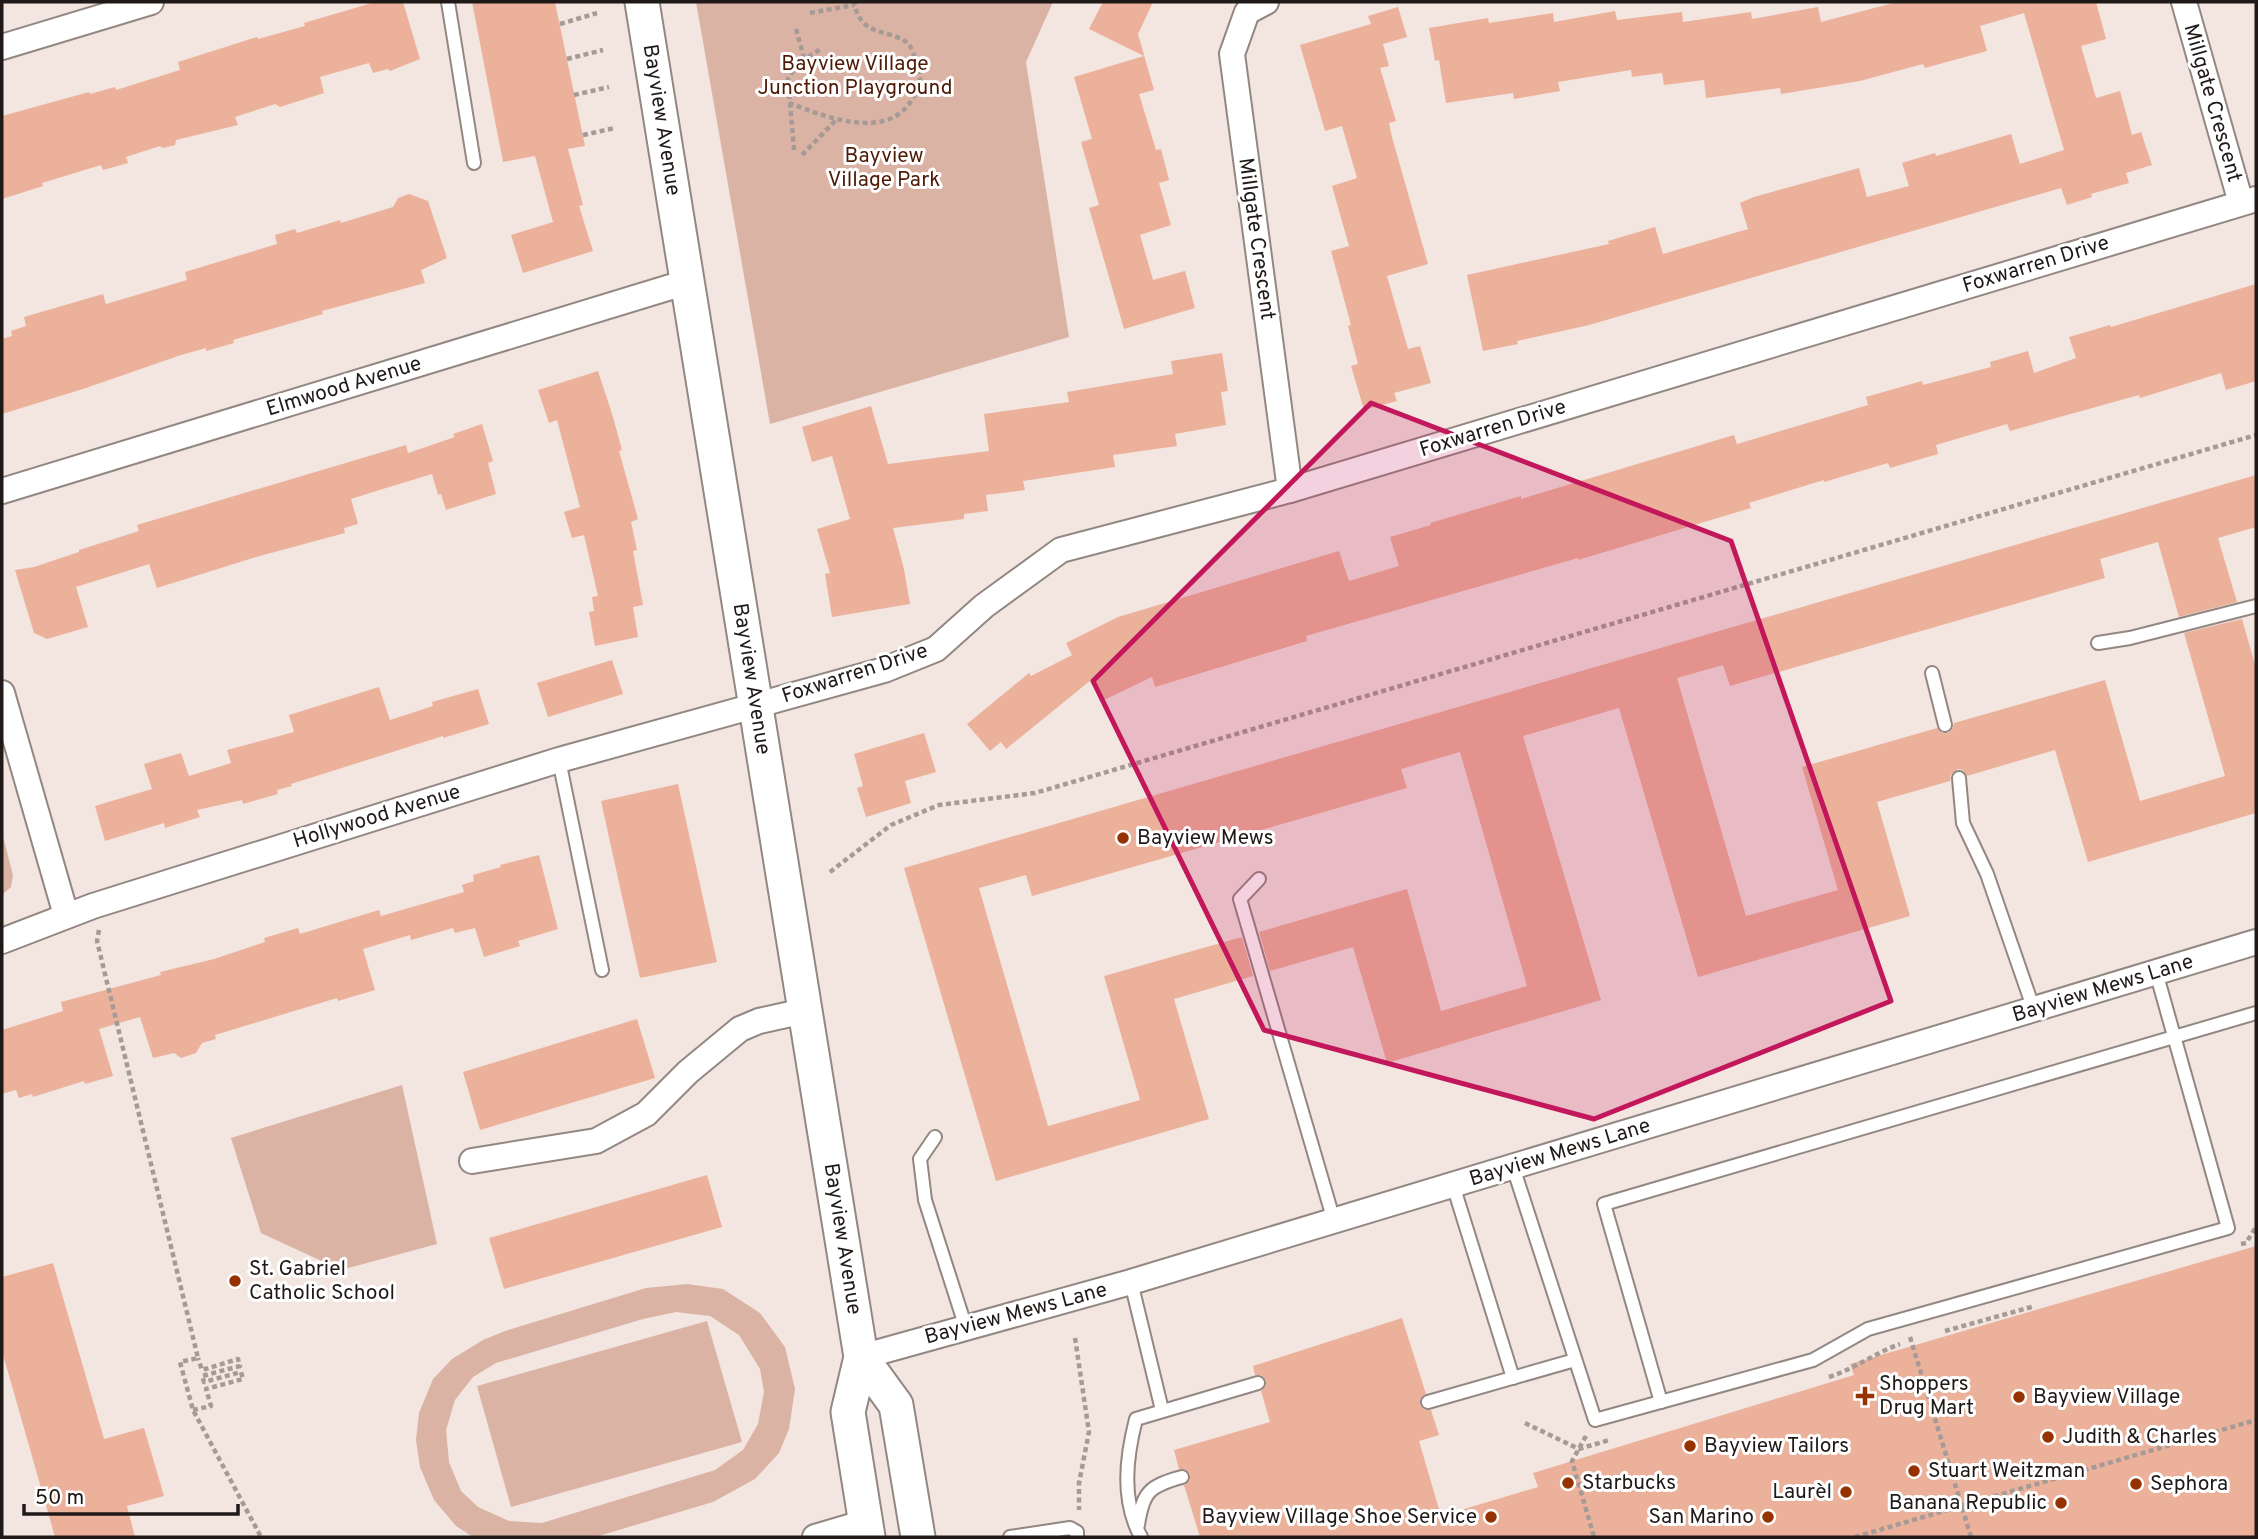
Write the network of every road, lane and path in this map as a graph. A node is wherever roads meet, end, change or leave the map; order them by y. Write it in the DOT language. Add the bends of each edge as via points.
graph roads {
  1 [pos="151,2"];
  2 [pos="448,2"];
  3 [pos="642,2"];
  4 [pos="1266,2"];
  5 [pos="2184,2"];
  6 [pos="854,4"];
  7 [pos="597,13"];
  8 [pos="810,13"];
  9 [pos="560,24"];
  10 [pos="796,29"];
  11 [pos="2,47"];
  12 [pos="821,49"];
  13 [pos="603,50"];
  14 [pos="804,58"];
  15 [pos="567,59"];
  16 [pos="609,87"];
  17 [pos="574,95"];
  18 [pos="789,103"];
  19 [pos="836,120"];
  20 [pos="615,128"];
  21 [pos="583,135"];
  22 [pos="794,150"];
  23 [pos="802,155"];
  24 [pos="474,163"];
  25 [pos="2248,201"];
  26 [pos="687,282"];
  27 [pos="2256,435"];
  28 [pos="2,491"];
  29 [pos="1290,491"];
  30 [pos="2256,606"];
  31 [pos="2098,643"];
  32 [pos="1932,673"];
  33 [pos="2,693"];
  34 [pos="755,705"];
  35 [pos="1945,725"];
  36 [pos="559,760"];
  37 [pos="1959,778"];
  38 [pos="830,872"];
  39 [pos="1259,879"];
  40 [pos="66,915"];
  41 [pos="99,926"];
  42 [pos="2,941"];
  43 [pos="2256,942"];
  44 [pos="602,970"];
  45 [pos="2157,972"];
  46 [pos="804,1010"];
  47 [pos="2034,1010"];
  48 [pos="2256,1013"];
  49 [pos="2174,1037"];
  50 [pos="935,1137"];
  51 [pos="472,1161"];
  52 [pos="1513,1167"];
  53 [pos="1453,1185"];
  54 [pos="1334,1221"];
  55 [pos="2256,1227"];
  56 [pos="2232,1247"];
  57 [pos="1131,1282"];
  58 [pos="2045,1303"];
  59 [pos="1902,1319"];
  60 [pos="966,1328"];
  61 [pos="1938,1333"];
  62 [pos="1074,1338"];
  63 [pos="1911,1340"];
  64 [pos="861,1357"];
  65 [pos="198,1358"];
  66 [pos="1575,1360"];
  67 [pos="1513,1378"];
  68 [pos="1819,1379"];
  69 [pos="1258,1383"];
  70 [pos="1429,1402"];
  71 [pos="1661,1402"];
  72 [pos="193,1410"];
  73 [pos="1161,1410"];
  74 [pos="1595,1420"];
  75 [pos="2256,1420"];
  76 [pos="1525,1423"];
  77 [pos="1619,1437"];
  78 [pos="1579,1449"];
  79 [pos="1182,1477"];
  80 [pos="1962,1507"];
  81 [pos="875,1532"];
  82 [pos="1139,1533"];
  83 [pos="1077,1535"];
  84 [pos="261,1537"];
  85 [pos="815,1537"];
  86 [pos="918,1537"];
  87 [pos="1010,1537"];
  88 [pos="1594,1537"];
  89 [pos="1855,1537"];
  90 [pos="1971,1537"];
  1 -- 11 [label="street"];
  2 -- 24 [label="lane"];
  3 -- 26 [label="main road, Bayview Avenue"];
  4 -- 29 [label="street, Millgate Crescent" via="1247,12 1232,54"];
  5 -- 25 [label="street, Millgate Crescent"];
  6 -- 8 [label="path"];
  6 -- 19 [label="path" via="871,29 906,40 920,81 909,104 891,119"];
  7 -- 9 [label="path"];
  10 -- 14 [label="path"];
  12 -- 14 [label="path"];
  13 -- 15 [label="path"];
  14 -- 18 [label="path" via="790,74"];
  16 -- 17 [label="path"];
  18 -- 19 [label="path"];
  18 -- 22 [label="path"];
  19 -- 23 [label="path"];
  20 -- 21 [label="path"];
  25 -- 29 [label="street, Foxwarren Drive"];
  26 -- 28 [label="street, Elmwood Avenue"];
  26 -- 34 [label="main road, Bayview Avenue"];
  27 -- 38 [label="path" via="1035,793 939,805 891,825"];
  29 -- 34 [label="street, Foxwarren Drive" via="1061,550 984,606 936,649 884,670"];
  30 -- 31 [label="lane"];
  32 -- 35 [label="lane"];
  33 -- 40 [label="street"];
  34 -- 36 [label="street, Hollywood Avenue"];
  34 -- 46 [label="main road, Bayview Avenue"];
  36 -- 40 [label="street, Hollywood Avenue"];
  36 -- 44 [label="lane"];
  37 -- 47 [label="lane" via="1963,823 1987,874"];
  39 -- 54 [label="lane" via="1240,899"];
  40 -- 42 [label="street, Hollywood Avenue"];
  41 -- 65 [label="path" via="97,941"];
  43 -- 45 [label="street, Bayview Mews Lane"];
  45 -- 47 [label="street, Bayview Mews Lane"];
  45 -- 49 [label="lane"];
  46 -- 51 [label="street" via="740,1029 646,1114 596,1141"];
  46 -- 64 [label="main road, Bayview Avenue"];
  47 -- 52 [label="street, Bayview Mews Lane"];
  48 -- 49 [label="lane"];
  49 -- 59 [label="lane" via="2228,1227"];
  49 -- 71 [label="lane" via="1604,1204"];
  50 -- 60 [label="lane" via="920,1159 926,1200"];
  52 -- 53 [label="street, Bayview Mews Lane"];
  52 -- 66 [label="lane"];
  53 -- 54 [label="street, Bayview Mews Lane"];
  53 -- 67 [label="lane"];
  54 -- 57 [label="street, Bayview Mews Lane"];
  55 -- 56 [label="path" via="2246,1243"];
  57 -- 60 [label="street, Bayview Mews Lane"];
  57 -- 73 [label="lane"];
  58 -- 61 [label="path"];
  59 -- 63 [label="path"];
  59 -- 71 [label="lane" via="1868,1329 1812,1360"];
  60 -- 64 [label="street, Bayview Mews Lane"];
  62 -- 83 [label="path" via="1089,1432 1079,1483"];
  63 -- 68 [label="path" via="1880,1351 1846,1372"];
  63 -- 80 [label="path"];
  64 -- 81 [label="main road, Bayview Avenue" via="848,1412"];
  64 -- 86 [label="main road, Bayview Avenue" via="896,1405"];
  65 -- 72 [label="path" via="180,1362"];
  65 -- 72 [label="path" via="202,1370 238,1359 240,1366 202,1376 204,1382 241,1372 243,1379 206,1389 211,1406"];
  66 -- 67 [label="lane"];
  66 -- 74 [label="lane"];
  67 -- 70 [label="lane"];
  69 -- 73 [label="lane"];
  71 -- 74 [label="lane"];
  72 -- 84 [label="path"];
  73 -- 82 [label="lane" via="1136,1419 1128,1452 1127,1493"];
  74 -- 78 [label="path"];
  75 -- 80 [label="path"];
  76 -- 78 [label="path"];
  77 -- 78 [label="path"];
  78 -- 88 [label="path" via="1572,1461"];
  79 -- 82 [label="lane" via="1153,1488 1141,1502"];
  80 -- 89 [label="path"];
  80 -- 90 [label="path"];
  81 -- 85 [label="street"];
  83 -- 87 [label="lane" via="1070,1528"];
}
